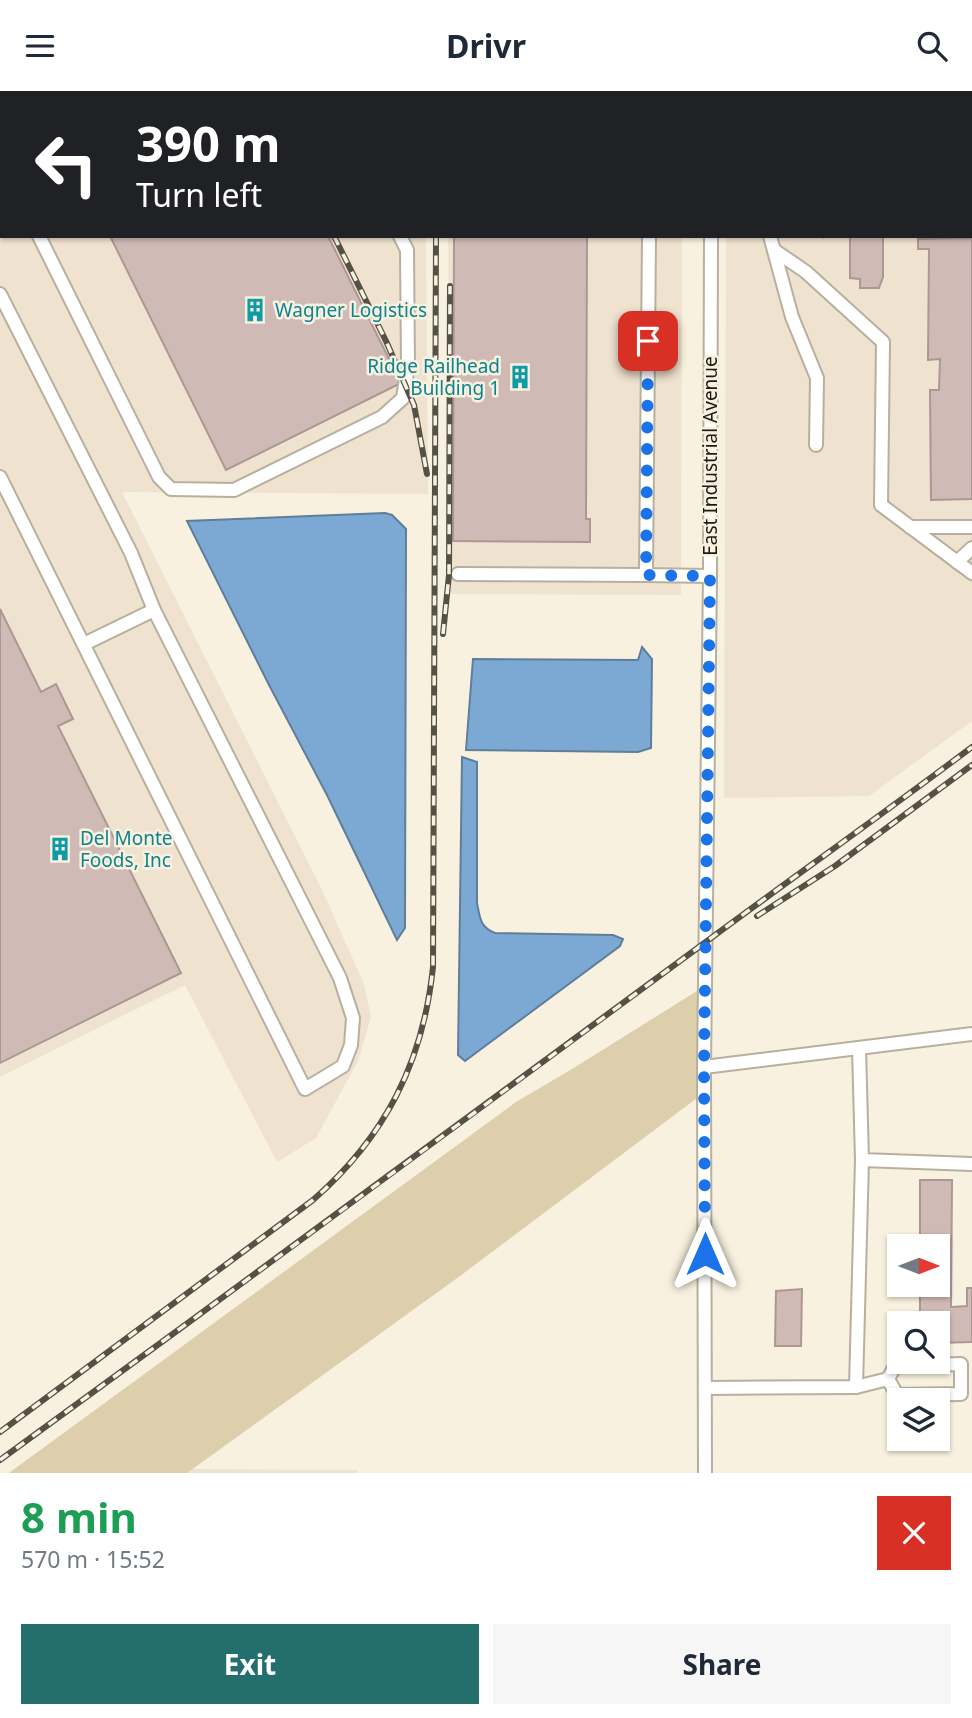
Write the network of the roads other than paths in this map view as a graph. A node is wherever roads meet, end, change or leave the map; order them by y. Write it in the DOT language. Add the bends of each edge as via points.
graph roads {
  1 [pos="40,238"];
  2 [pos="401,238"];
  3 [pos="649,238"];
  4 [pos="711,238"];
  5 [pos="771,238"];
  6 [pos="774,250"];
  7 [pos="0,294"];
  8 [pos="816,445"];
  9 [pos="0,477"];
  10 [pos="910,527"];
  11 [pos="972,527"];
  12 [pos="972,548"];
  13 [pos="957,562"];
  14 [pos="458,574"];
  15 [pos="971,574"];
  16 [pos="646,575"];
  17 [pos="710,576"];
  18 [pos="154,610"];
  19 [pos="85,644"];
  20 [pos="972,1034"];
  21 [pos="859,1048"];
  22 [pos="704,1067"];
  23 [pos="862,1160"];
  24 [pos="972,1164"];
  25 [pos="888,1379"];
  26 [pos="856,1387"];
  27 [pos="705,1388"];
  28 [pos="705,1473"];
  1 -- 2 [label="street" via="159,477 171,489 234,490 382,417 403,398 408,366 407,250"];
  3 -- 16 [label="street"];
  4 -- 17 [label="street, East Industrial Avenue"];
  5 -- 6 [label="street"];
  6 -- 8 [label="street" via="792,317 817,378"];
  6 -- 10 [label="street" via="806,272 883,342 881,505"];
  7 -- 18 [label="street" via="131,553"];
  9 -- 19 [label="street"];
  10 -- 11 [label="street"];
  10 -- 13 [label="street"];
  12 -- 13 [label="street"];
  13 -- 15 [label="street"];
  14 -- 16 [label="street"];
  16 -- 17 [label="street"];
  17 -- 22 [label="street, East Industrial Avenue"];
  18 -- 19 [label="street"];
  18 -- 19 [label="street" via="340,978 353,1018 351,1045 343,1066 305,1089"];
  20 -- 21 [label="street"];
  21 -- 22 [label="street"];
  21 -- 23 [label="street"];
  22 -- 27 [label="street, East Industrial Avenue"];
  23 -- 24 [label="street"];
  23 -- 26 [label="street"];
  25 -- 25 [label="street" via="895,1366 961,1364 961,1394 897,1395"];
  25 -- 26 [label="street"];
  26 -- 27 [label="street"];
  27 -- 28 [label="street, East Industrial Avenue"];
}
